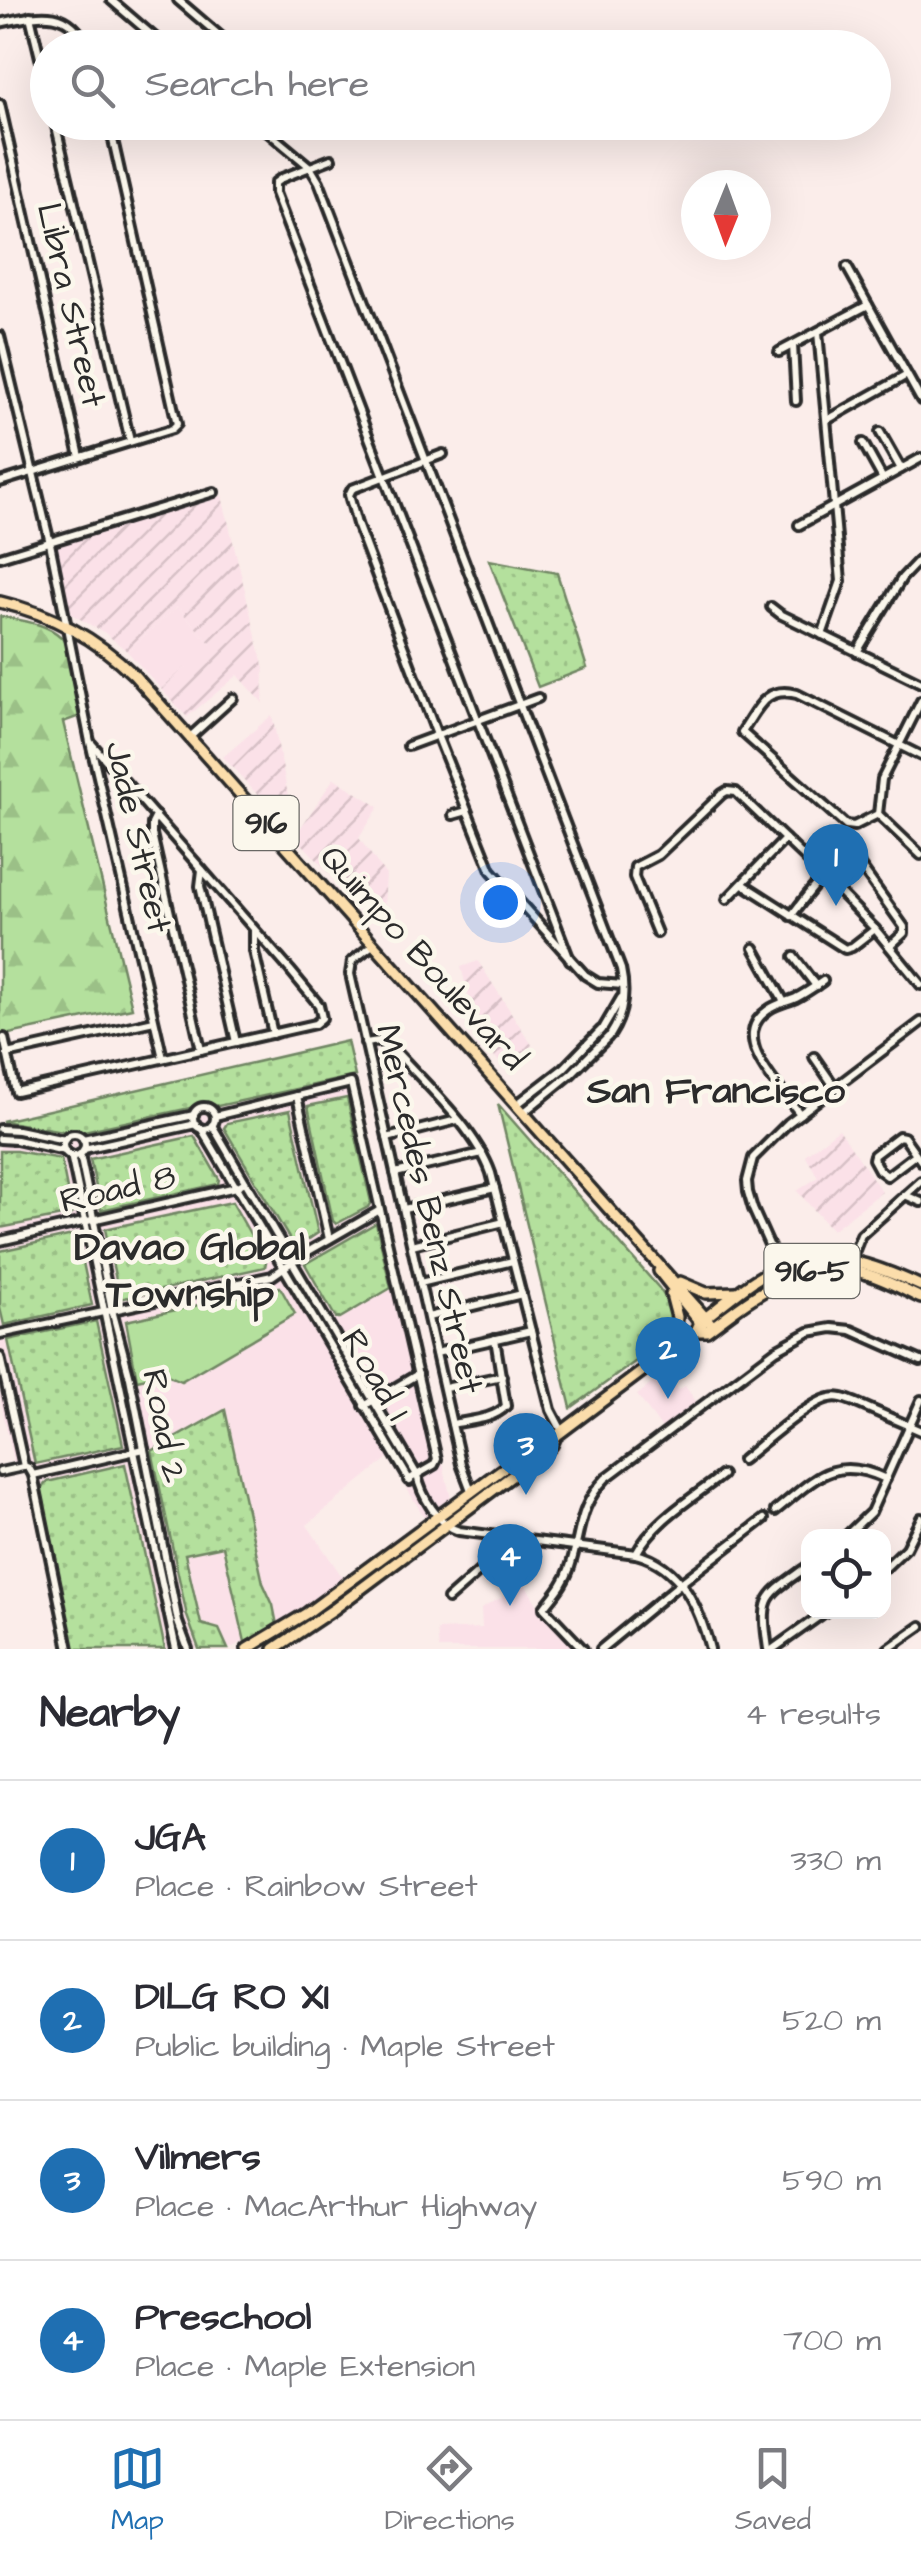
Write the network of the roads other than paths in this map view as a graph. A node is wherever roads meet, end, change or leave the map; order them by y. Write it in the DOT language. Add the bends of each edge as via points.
graph roads {
  1 [pos="111,0"];
  2 [pos="178,0"];
  3 [pos="30,16"];
  4 [pos="0,23"];
  5 [pos="33,30"];
  6 [pos="75,30"];
  7 [pos="147,30"];
  8 [pos="213,30"];
  9 [pos="0,104"];
  10 [pos="59,140"];
  11 [pos="112,140"];
  12 [pos="279,140"];
  13 [pos="332,159"];
  14 [pos="310,168"];
  15 [pos="847,267"];
  16 [pos="868,304"];
  17 [pos="818,332"];
  18 [pos="0,336"];
  19 [pos="793,345"];
  20 [pos="780,352"];
  21 [pos="906,375"];
  22 [pos="921,400"];
  23 [pos="796,401"];
  24 [pos="826,420"];
  25 [pos="880,432"];
  26 [pos="130,441"];
  27 [pos="863,443"];
  28 [pos="443,454"];
  29 [pos="80,457"];
  30 [pos="921,458"];
  31 [pos="425,460"];
  32 [pos="901,469"];
  33 [pos="32,472"];
  34 [pos="384,476"];
  35 [pos="883,479"];
  36 [pos="0,482"];
  37 [pos="214,492"];
  38 [pos="835,506"];
  39 [pos="799,525"];
  40 [pos="50,543"];
  41 [pos="0,557"];
  42 [pos="921,558"];
  43 [pos="0,602"];
  44 [pos="770,607"];
  45 [pos="68,626"];
  46 [pos="822,635"];
  47 [pos="857,652"];
  48 [pos="921,683"];
  49 [pos="234,698"];
  50 [pos="538,698"];
  51 [pos="921,701"];
  52 [pos="519,705"];
  53 [pos="476,721"];
  54 [pos="437,736"];
  55 [pos="190,737"];
  56 [pos="90,742"];
  57 [pos="898,745"];
  58 [pos="408,746"];
  59 [pos="921,756"];
  60 [pos="466,811"];
  61 [pos="878,814"];
  62 [pos="453,815"];
  63 [pos="156,816"];
  64 [pos="786,840"];
  65 [pos="921,855"];
  66 [pos="202,868"];
  67 [pos="824,876"];
  68 [pos="743,884"];
  69 [pos="727,899"];
  70 [pos="791,916"];
  71 [pos="254,929"];
  72 [pos="875,929"];
  73 [pos="657,933"];
  74 [pos="374,944"];
  75 [pos="890,946"];
  76 [pos="754,948"];
  77 [pos="794,956"];
  78 [pos="570,960"];
  79 [pos="921,986"];
  80 [pos="623,988"];
  81 [pos="784,1002"];
  82 [pos="154,1020"];
  83 [pos="921,1022"];
  84 [pos="272,1034"];
  85 [pos="4,1038"];
  86 [pos="594,1038"];
  87 [pos="236,1042"];
  88 [pos="365,1043"];
  89 [pos="601,1045"];
  90 [pos="201,1050"];
  91 [pos="7,1054"];
  92 [pos="814,1057"];
  93 [pos="163,1058"];
  94 [pos="834,1086"];
  95 [pos="297,1096"];
  96 [pos="520,1109"];
  97 [pos="800,1114"];
  98 [pos="194,1115"];
  99 [pos="458,1120"];
  100 [pos="214,1121"];
  101 [pos="198,1126"];
  102 [pos="0,1129"];
  103 [pos="387,1138"];
  104 [pos="0,1140"];
  105 [pos="65,1140"];
  106 [pos="83,1140"];
  107 [pos="82,1152"];
  108 [pos="68,1153"];
  109 [pos="482,1153"];
  110 [pos="918,1158"];
  111 [pos="395,1174"];
  112 [pos="921,1181"];
  113 [pos="245,1182"];
  114 [pos="236,1187"];
  115 [pos="495,1188"];
  116 [pos="906,1195"];
  117 [pos="921,1202"];
  118 [pos="404,1209"];
  119 [pos="380,1210"];
  120 [pos="90,1221"];
  121 [pos="504,1222"];
  122 [pos="329,1239"];
  123 [pos="0,1241"];
  124 [pos="412,1244"];
  125 [pos="851,1260"];
  126 [pos="513,1261"];
  127 [pos="292,1262"];
  128 [pos="779,1267"];
  129 [pos="284,1269"];
  130 [pos="669,1280"];
  131 [pos="420,1282"];
  132 [pos="921,1286"];
  133 [pos="740,1292"];
  134 [pos="522,1294"];
  135 [pos="314,1298"];
  136 [pos="921,1298"];
  137 [pos="304,1304"];
  138 [pos="108,1311"];
  139 [pos="428,1316"];
  140 [pos="704,1325"];
  141 [pos="531,1331"];
  142 [pos="0,1334"];
  143 [pos="495,1339"];
  144 [pos="674,1348"];
  145 [pos="436,1353"];
  146 [pos="0,1358"];
  147 [pos="921,1361"];
  148 [pos="418,1374"];
  149 [pos="502,1376"];
  150 [pos="130,1378"];
  151 [pos="118,1380"];
  152 [pos="444,1388"];
  153 [pos="374,1400"];
  154 [pos="921,1400"];
  155 [pos="364,1406"];
  156 [pos="452,1424"];
  157 [pos="910,1426"];
  158 [pos="391,1430"];
  159 [pos="921,1431"];
  160 [pos="559,1434"];
  161 [pos="382,1435"];
  162 [pos="144,1449"];
  163 [pos="134,1452"];
  164 [pos="742,1460"];
  165 [pos="24,1466"];
  166 [pos="0,1472"];
  167 [pos="417,1474"];
  168 [pos="32,1476"];
  169 [pos="722,1476"];
  170 [pos="886,1479"];
  171 [pos="408,1480"];
  172 [pos="420,1487"];
  173 [pos="472,1493"];
  174 [pos="775,1511"];
  175 [pos="921,1518"];
  176 [pos="764,1519"];
  177 [pos="443,1521"];
  178 [pos="854,1529"];
  179 [pos="491,1535"];
  180 [pos="574,1545"];
  181 [pos="160,1554"];
  182 [pos="636,1554"];
  183 [pos="891,1562"];
  184 [pos="368,1569"];
  185 [pos="801,1571"];
  186 [pos="375,1578"];
  187 [pos="681,1583"];
  188 [pos="327,1599"];
  189 [pos="448,1599"];
  190 [pos="334,1609"];
  191 [pos="815,1619"];
  192 [pos="921,1626"];
  193 [pos="708,1648"];
  194 [pos="68,1649"];
  195 [pos="176,1649"];
  196 [pos="188,1649"];
  197 [pos="247,1649"];
  198 [pos="274,1649"];
  199 [pos="583,1649"];
  200 [pos="601,1649"];
  201 [pos="771,1649"];
  202 [pos="888,1649"];
  1 -- 7 [label="street"];
  2 -- 8 [label="street"];
  3 -- 4 [label="street"];
  3 -- 5 [label="street"];
  3 -- 6 [label="street" via="57,16"];
  9 -- 29 [label="street, Libra Street"];
  10 -- 26 [label="street"];
  11 -- 26 [label="street" via="178,422"];
  12 -- 14 [label="street"];
  13 -- 14 [label="street"];
  14 -- 31 [label="street"];
  14 -- 34 [label="street" via="282,178 274,189"];
  15 -- 16 [label="street"];
  16 -- 17 [label="street"];
  16 -- 21 [label="street"];
  17 -- 19 [label="street"];
  17 -- 24 [label="street"];
  18 -- 33 [label="street, Jade Street"];
  19 -- 20 [label="street"];
  19 -- 23 [label="street"];
  21 -- 22 [label="street"];
  21 -- 24 [label="street"];
  24 -- 38 [label="street"];
  25 -- 32 [label="street"];
  26 -- 29 [label="street"];
  27 -- 35 [label="street"];
  28 -- 31 [label="street"];
  29 -- 33 [label="street"];
  30 -- 32 [label="street"];
  31 -- 34 [label="street"];
  31 -- 52 [label="street"];
  32 -- 35 [label="street"];
  33 -- 36 [label="street"];
  33 -- 40 [label="street, Jade Street"];
  34 -- 53 [label="street"];
  34 -- 54 [label="street" via="352,489 349,500"];
  35 -- 38 [label="street"];
  37 -- 40 [label="street"];
  38 -- 39 [label="street"];
  38 -- 46 [label="street" via="841,580"];
  40 -- 41 [label="street"];
  40 -- 45 [label="street, Jade Street"];
  42 -- 47 [label="street"];
  43 -- 45 [label="main road, Quimpo Boulevard / 916"];
  44 -- 46 [label="street"];
  45 -- 55 [label="main road, Quimpo Boulevard / 916" via="118,660"];
  45 -- 56 [label="street, Jade Street"];
  46 -- 47 [label="street"];
  47 -- 48 [label="street"];
  49 -- 55 [label="street"];
  50 -- 52 [label="street"];
  51 -- 57 [label="street"];
  52 -- 53 [label="street"];
  52 -- 80 [label="street"];
  53 -- 54 [label="street"];
  53 -- 78 [label="street"];
  54 -- 58 [label="street"];
  54 -- 60 [label="street"];
  55 -- 74 [label="main road, Quimpo Boulevard / 916"];
  56 -- 63 [label="street"];
  56 -- 82 [label="street, Jade Street"];
  57 -- 59 [label="street"];
  57 -- 61 [label="street" via="882,778"];
  57 -- 61 [label="street" via="787,691 770,694 742,732 846,825"];
  60 -- 62 [label="street"];
  60 -- 78 [label="street" via="496,878"];
  61 -- 65 [label="street"];
  63 -- 66 [label="street"];
  63 -- 90 [label="street" via="152,834"];
  64 -- 67 [label="street"];
  64 -- 68 [label="street"];
  64 -- 73 [label="street" via="738,794 722,794 658,855 635,867"];
  66 -- 71 [label="street"];
  66 -- 87 [label="street" via="200,886"];
  67 -- 70 [label="street"];
  67 -- 72 [label="street"];
  67 -- 75 [label="street" via="850,860 860,864 904,927"];
  68 -- 69 [label="street"];
  68 -- 70 [label="street"];
  70 -- 72 [label="street" via="844,950"];
  71 -- 84 [label="street"];
  71 -- 84 [label="street" via="322,1014 320,1022"];
  72 -- 75 [label="street"];
  74 -- 88 [label="street, Mercedes Benz Street" via="350,970"];
  74 -- 96 [label="main road, Quimpo Boulevard / 916"];
  75 -- 79 [label="street"];
  76 -- 81 [label="street"];
  77 -- 81 [label="street" via="819,984"];
  78 -- 80 [label="street" via="598,983"];
  80 -- 86 [label="street"];
  80 -- 89 [label="street" via="621,1016"];
  81 -- 97 [label="street" via="754,1023 753,1044"];
  82 -- 91 [label="street"];
  82 -- 93 [label="street, Jade Street"];
  83 -- 94 [label="street"];
  84 -- 87 [label="street"];
  85 -- 91 [label="street"];
  86 -- 89 [label="street"];
  86 -- 96 [label="street"];
  87 -- 90 [label="street"];
  88 -- 99 [label="street" via="391,1046"];
  88 -- 103 [label="street, Mercedes Benz Street"];
  89 -- 96 [label="street" via="558,1086"];
  90 -- 93 [label="street"];
  91 -- 93 [label="street" via="16,1092"];
  92 -- 94 [label="street"];
  94 -- 97 [label="street"];
  95 -- 100 [label="street"];
  95 -- 119 [label="street" via="351,1083"];
  95 -- 122 [label="street"];
  96 -- 130 [label="main road, Quimpo Boulevard / 916"];
  97 -- 128 [label="street" via="753,1158 747,1181"];
  98 -- 100 [label="street" via="210,1108"];
  98 -- 101 [label="street, Road 1"];
  98 -- 106 [label="street"];
  99 -- 103 [label="street"];
  99 -- 109 [label="street"];
  100 -- 101 [label="street"];
  100 -- 113 [label="street, Road 1"];
  101 -- 107 [label="street"];
  101 -- 114 [label="street, Road 1"];
  102 -- 105 [label="street"];
  103 -- 111 [label="street, Mercedes Benz Street"];
  104 -- 108 [label="street"];
  105 -- 106 [label="street" via="76,1134"];
  105 -- 108 [label="street, Road 2"];
  106 -- 107 [label="street, Road 2"];
  107 -- 108 [label="street"];
  107 -- 120 [label="street, Road 2"];
  108 -- 120 [label="street, Road 2"];
  109 -- 111 [label="street"];
  109 -- 115 [label="street"];
  110 -- 110 [label="street" via="887,1176 873,1159 899,1136"];
  111 -- 118 [label="street, Mercedes Benz Street"];
  112 -- 116 [label="street"];
  113 -- 114 [label="street, Road 8"];
  113 -- 127 [label="street, Road 1"];
  114 -- 120 [label="street, Road 8"];
  114 -- 129 [label="street, Road 1"];
  115 -- 118 [label="street"];
  115 -- 121 [label="street"];
  116 -- 117 [label="street"];
  116 -- 125 [label="street" via="861,1235"];
  118 -- 124 [label="street, Mercedes Benz Street"];
  119 -- 122 [label="street"];
  119 -- 148 [label="street"];
  120 -- 123 [label="street, Road 8"];
  120 -- 138 [label="street, Road 2"];
  121 -- 124 [label="street"];
  121 -- 126 [label="street"];
  122 -- 127 [label="street"];
  124 -- 131 [label="street, Mercedes Benz Street"];
  125 -- 128 [label="main road, 916-5" via="817,1258"];
  125 -- 132 [label="main road, 916-5"];
  126 -- 131 [label="street"];
  126 -- 134 [label="street"];
  127 -- 129 [label="street"];
  127 -- 135 [label="street, Road 1"];
  128 -- 133 [label="main road, 916-5"];
  129 -- 137 [label="street, Road 1"];
  129 -- 138 [label="street"];
  130 -- 133 [label="main road" via="701,1292"];
  130 -- 140 [label="main road, Quimpo Boulevard / 916"];
  130 -- 144 [label="main road"];
  131 -- 139 [label="street, Mercedes Benz Street"];
  133 -- 140 [label="main road, 916-5"];
  134 -- 139 [label="street"];
  134 -- 141 [label="street"];
  135 -- 137 [label="street"];
  135 -- 153 [label="street, Road 1"];
  136 -- 140 [label="main road, 916-5" via="868,1274 814,1271 765,1288"];
  137 -- 155 [label="street, Road 1"];
  138 -- 142 [label="street"];
  138 -- 150 [label="street, Road 2"];
  138 -- 151 [label="street, Road 2"];
  139 -- 145 [label="street, Mercedes Benz Street"];
  140 -- 144 [label="main road, 916-5"];
  141 -- 143 [label="street"];
  141 -- 160 [label="street"];
  143 -- 145 [label="street"];
  143 -- 149 [label="street"];
  144 -- 160 [label="main road, 916-5"];
  145 -- 152 [label="street, Mercedes Benz Street"];
  146 -- 165 [label="street"];
  147 -- 180 [label="street" via="861,1333 819,1330 797,1337 599,1486"];
  148 -- 153 [label="street"];
  148 -- 167 [label="street" via="437,1458"];
  149 -- 152 [label="street"];
  149 -- 156 [label="street" via="504,1410"];
  150 -- 151 [label="street"];
  150 -- 162 [label="street, Road 2"];
  151 -- 163 [label="street, Road 2"];
  152 -- 156 [label="street, Mercedes Benz Street"];
  153 -- 155 [label="street"];
  153 -- 158 [label="street, Road 1"];
  154 -- 157 [label="street"];
  155 -- 161 [label="street, Road 1"];
  156 -- 173 [label="street, Mercedes Benz Street"];
  157 -- 159 [label="street"];
  157 -- 164 [label="street" via="832,1397"];
  157 -- 170 [label="street"];
  158 -- 161 [label="street"];
  158 -- 167 [label="street, Road 1"];
  160 -- 173 [label="main road, 916-5"];
  160 -- 177 [label="main road, 916-5"];
  161 -- 171 [label="street, Road 1"];
  162 -- 163 [label="street"];
  162 -- 181 [label="street, Road 2"];
  163 -- 168 [label="street"];
  163 -- 181 [label="street, Road 2"];
  165 -- 166 [label="street"];
  165 -- 168 [label="street"];
  167 -- 171 [label="street"];
  167 -- 172 [label="street, Road 1"];
  168 -- 194 [label="street"];
  169 -- 182 [label="street" via="658,1524"];
  170 -- 174 [label="street" via="860,1468 833,1470"];
  170 -- 178 [label="street"];
  171 -- 172 [label="street, Road 1"];
  172 -- 177 [label="street, Road 1"];
  173 -- 177 [label="main road, 916-5"];
  175 -- 183 [label="street"];
  176 -- 187 [label="street"];
  177 -- 179 [label="street"];
  177 -- 184 [label="main road, 916-5"];
  177 -- 186 [label="main road, 916-5"];
  179 -- 180 [label="street"];
  179 -- 189 [label="street" via="483,1568"];
  180 -- 182 [label="street"];
  180 -- 199 [label="street" via="567,1575 544,1608"];
  181 -- 195 [label="street, Road 2"];
  181 -- 196 [label="street, Road 2"];
  182 -- 187 [label="street"];
  184 -- 186 [label="main road"];
  184 -- 188 [label="main road, 916-5"];
  185 -- 201 [label="street" via="766,1602"];
  186 -- 190 [label="main road, 916-5"];
  187 -- 193 [label="street" via="700,1614"];
  187 -- 200 [label="street"];
  188 -- 190 [label="main road"];
  188 -- 197 [label="main road, 916-5"];
  190 -- 198 [label="main road, 916-5"];
  191 -- 201 [label="street"];
  192 -- 202 [label="street"];
}
